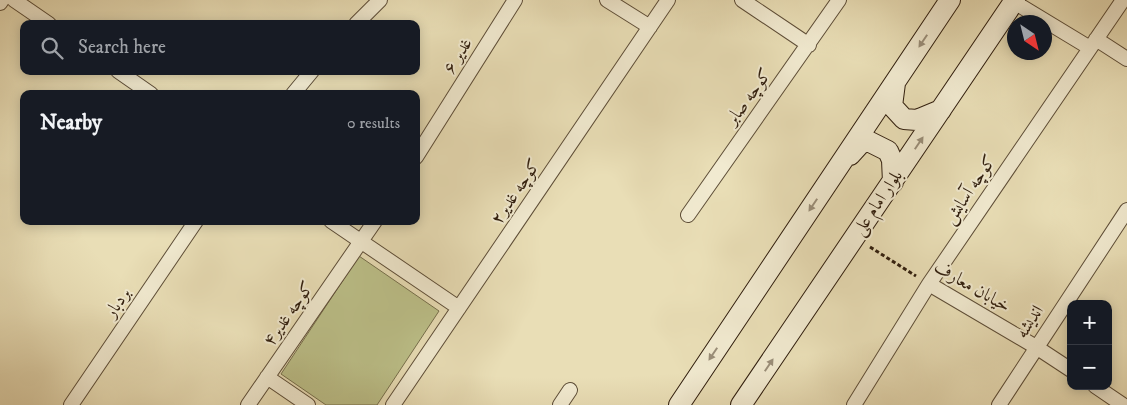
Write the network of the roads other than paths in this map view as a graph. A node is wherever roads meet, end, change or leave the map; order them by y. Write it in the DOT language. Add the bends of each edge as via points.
graph roads {
  1 [pos="2,0"];
  2 [pos="14,0"];
  3 [pos="380,0"];
  4 [pos="515,0"];
  5 [pos="607,0"];
  6 [pos="668,0"];
  7 [pos="742,0"];
  8 [pos="839,0"];
  9 [pos="950,0"];
  10 [pos="1123,0"];
  11 [pos="1014,1"];
  12 [pos="0,3"];
  13 [pos="43,20"];
  14 [pos="360,20"];
  15 [pos="650,27"];
  16 [pos="1093,44"];
  17 [pos="809,45"];
  18 [pos="1127,59"];
  19 [pos="124,75"];
  20 [pos="309,75"];
  21 [pos="896,81"];
  22 [pos="145,90"];
  23 [pos="296,90"];
  24 [pos="941,110"];
  25 [pos="420,151"];
  26 [pos="832,176"];
  27 [pos="893,182"];
  28 [pos="1127,210"];
  29 [pos="688,215"];
  30 [pos="193,225"];
  31 [pos="336,225"];
  32 [pos="373,225"];
  33 [pos="361,244"];
  34 [pos="929,284"];
  35 [pos="459,308"];
  36 [pos="1036,347"];
  37 [pos="1067,367"];
  38 [pos="267,377"];
  39 [pos="570,390"];
  40 [pos="1101,390"];
  41 [pos="71,405"];
  42 [pos="248,405"];
  43 [pos="308,405"];
  44 [pos="394,405"];
  45 [pos="560,405"];
  46 [pos="678,405"];
  47 [pos="741,405"];
  48 [pos="854,405"];
  49 [pos="999,405"];
  50 [pos="1123,405"];
  1 -- 12 [label="street"];
  2 -- 13 [label="street"];
  3 -- 14 [label="street"];
  4 -- 25 [label="street, غدیر ۶"];
  5 -- 15 [label="street"];
  6 -- 15 [label="street, کوچه غدیر۲"];
  7 -- 17 [label="street"];
  8 -- 17 [label="street, کوچه صابر"];
  9 -- 21 [label="main road, one-way"];
  10 -- 16 [label="street, کوچه آسایش"];
  11 -- 16 [label="street"];
  11 -- 24 [label="main road, بلوار امام على"];
  15 -- 35 [label="street, کوچه غدیر۲"];
  16 -- 18 [label="street"];
  16 -- 34 [label="street, کوچه آسایش"];
  17 -- 29 [label="street, کوچه صابر"];
  19 -- 22 [label="street"];
  20 -- 23 [label="street"];
  21 -- 24 [label="main road" via="892,106 904,120 917,120"];
  21 -- 26 [label="main road"];
  27 -- 24 [label="main road, بلوار امام على, one-way"];
  26 -- 27 [label="main road" via="860,144 868,141 888,151 892,160"];
  26 -- 46 [label="main road, one-way"];
  47 -- 27 [label="main road, بلوار امام على, one-way"];
  28 -- 36 [label="street, اندیشه"];
  30 -- 41 [label="street, بردبار"];
  31 -- 33 [label="street"];
  32 -- 33 [label="street"];
  33 -- 35 [label="street"];
  33 -- 38 [label="street, کوچه غدیر۴"];
  34 -- 36 [label="street, خیابان معارف"];
  34 -- 48 [label="street, کوچه آسایش"];
  35 -- 44 [label="street, کوچه غدیر۲"];
  36 -- 37 [label="street, خیابان معارف"];
  36 -- 49 [label="street, اندیشه"];
  38 -- 42 [label="street, کوچه غدیر۴"];
  38 -- 43 [label="street"];
  39 -- 45 [label="street"];
  40 -- 50 [label="street"];
}
